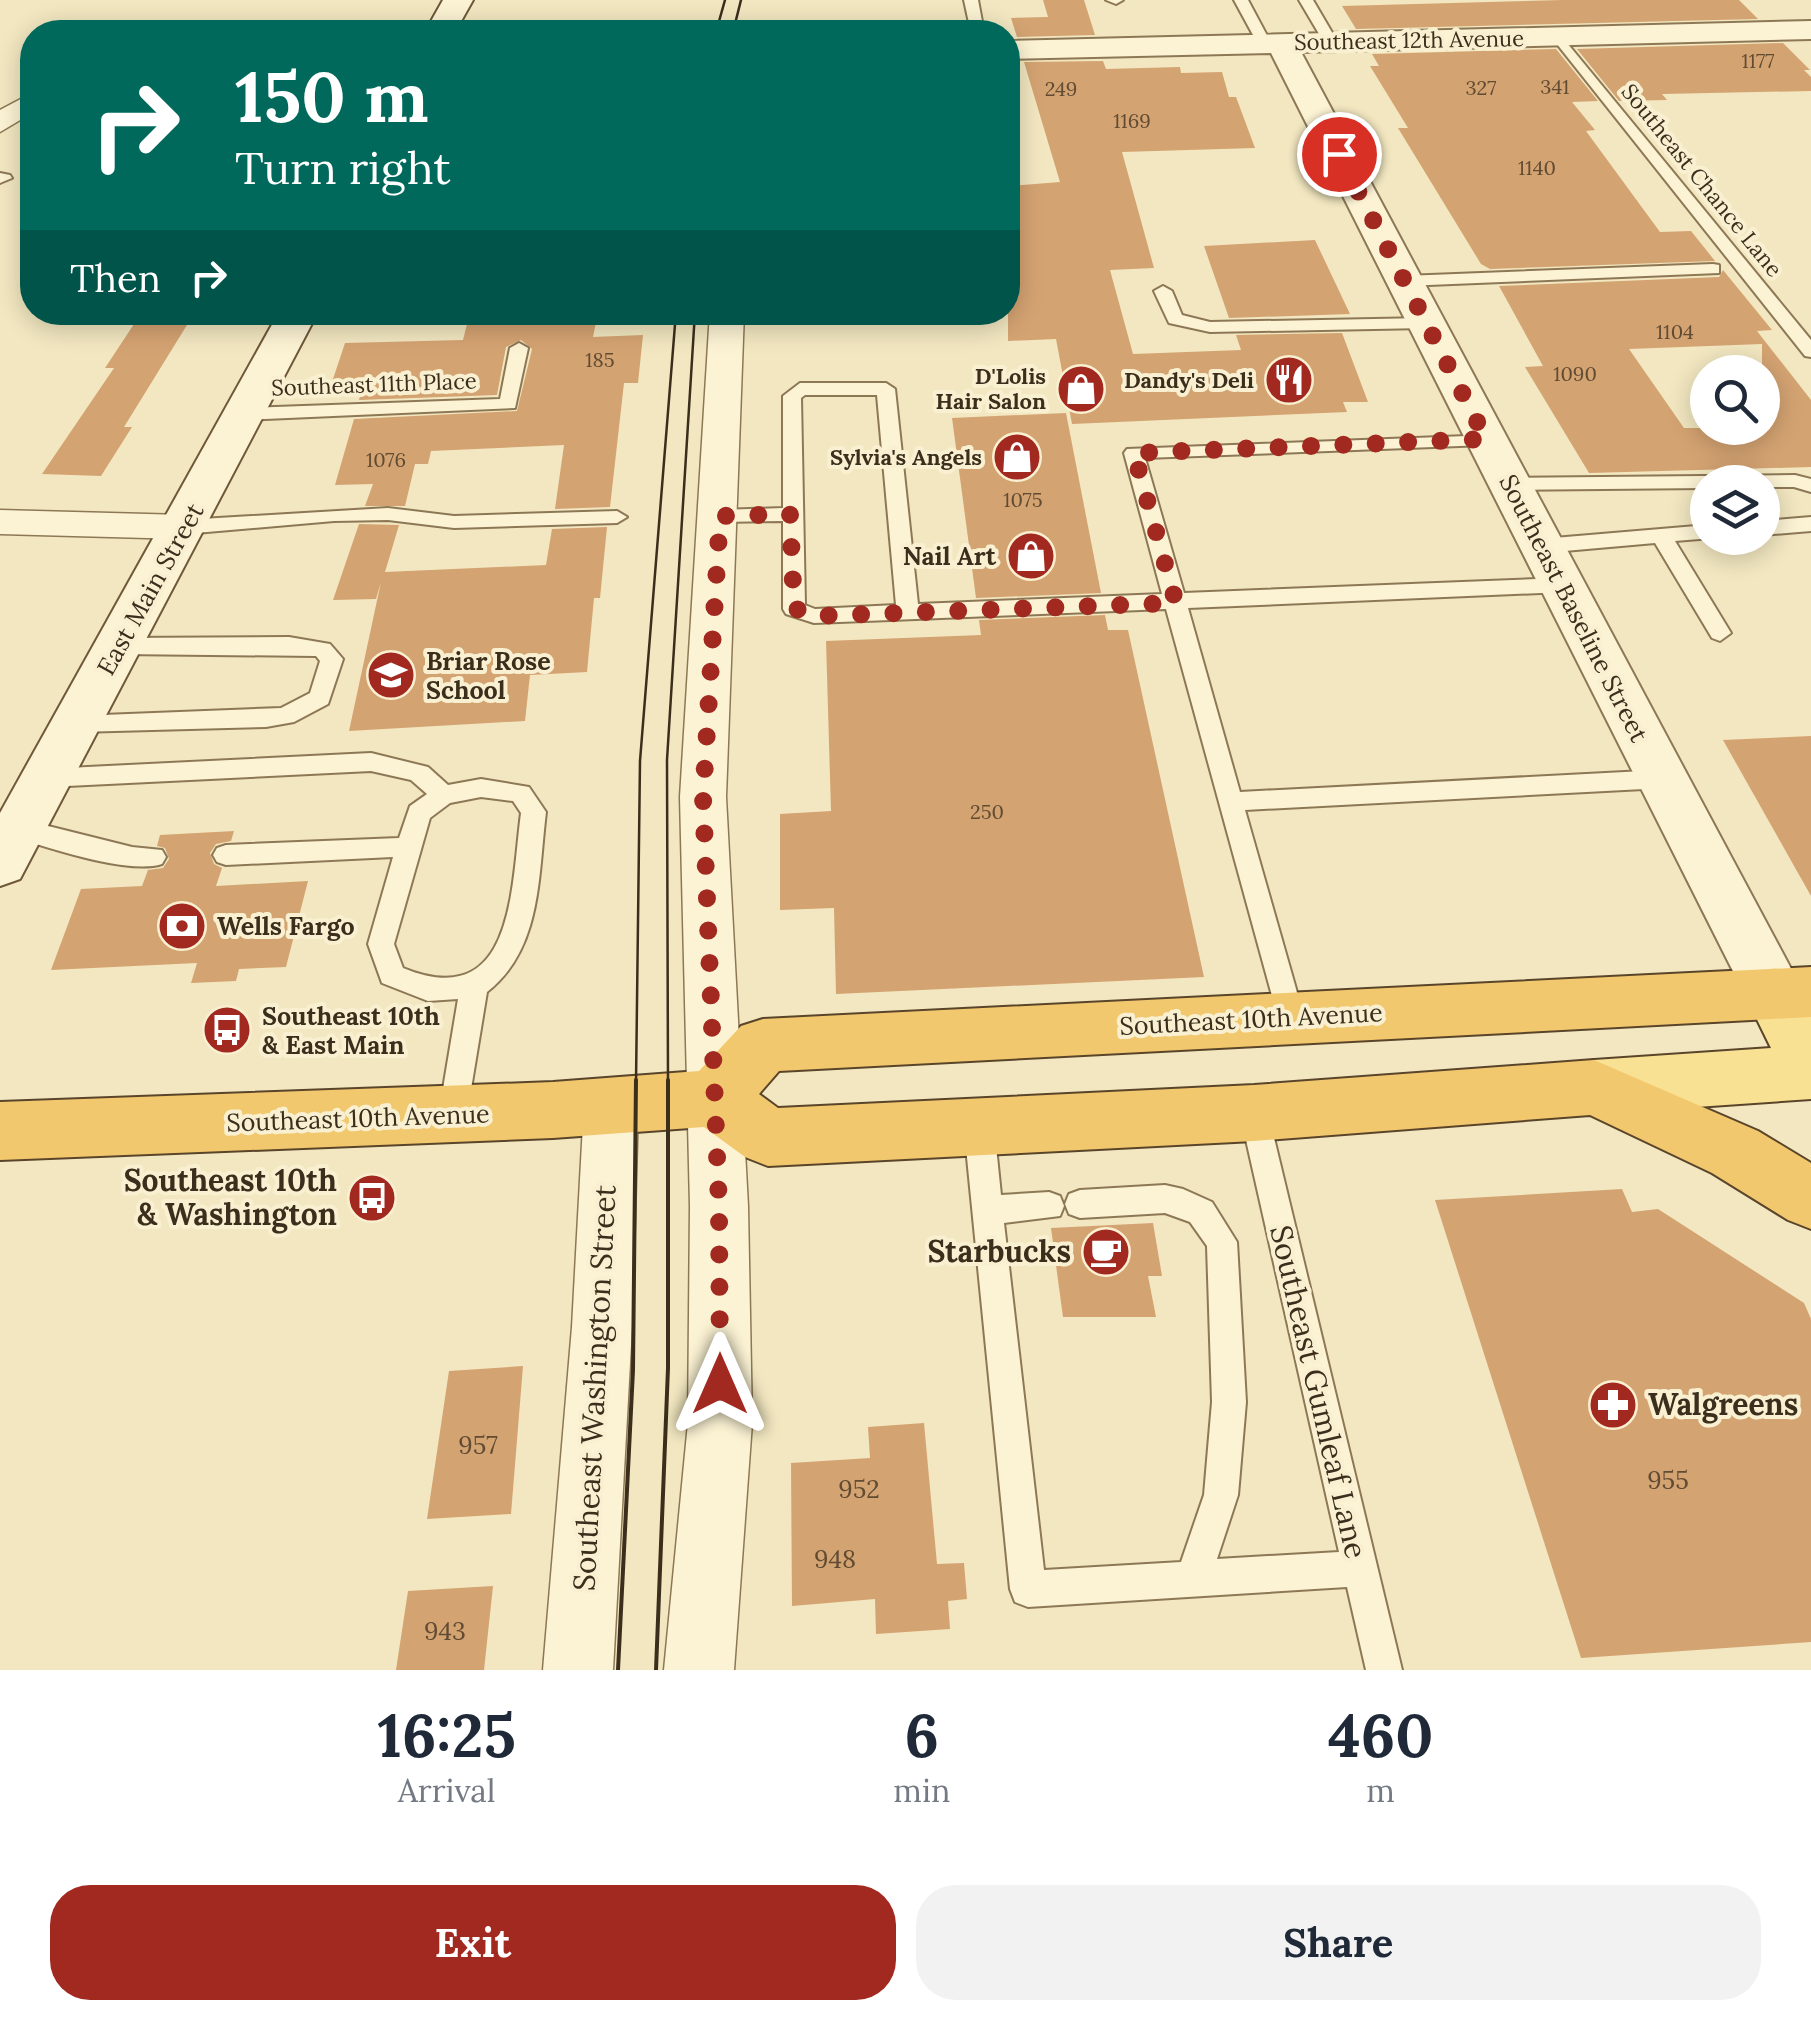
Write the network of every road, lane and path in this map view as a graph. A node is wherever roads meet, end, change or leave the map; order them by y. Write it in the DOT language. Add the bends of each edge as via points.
graph roads {
  1 [pos="1241,0"];
  2 [pos="1306,0"];
  3 [pos="1798,0"];
  4 [pos="1811,13"];
  5 [pos="1811,30"];
  6 [pos="1558,36"];
  7 [pos="1330,41"];
  8 [pos="1272,43"];
  9 [pos="1020,50"];
  10 [pos="1713,269"];
  11 [pos="1404,280"];
  12 [pos="1163,291"];
  13 [pos="1426,323"];
  14 [pos="292,325"];
  15 [pos="727,325"];
  16 [pos="519,348"];
  17 [pos="1811,352"];
  18 [pos="245,414"];
  19 [pos="1486,439"];
  20 [pos="1510,484"];
  21 [pos="1811,486"];
  22 [pos="790,514"];
  23 [pos="720,516"];
  24 [pos="617,517"];
  25 [pos="0,522"];
  26 [pos="1811,524"];
  27 [pos="184,527"];
  28 [pos="1780,527"];
  29 [pos="1690,534"];
  30 [pos="1661,536"];
  31 [pos="1542,546"];
  32 [pos="1563,585"];
  33 [pos="1176,603"];
  34 [pos="908,612"];
  35 [pos="1720,633"];
  36 [pos="118,646"];
  37 [pos="77,724"];
  38 [pos="47,778"];
  39 [pos="1663,779"];
  40 [pos="443,795"];
  41 [pos="1231,802"];
  42 [pos="10,846"];
  43 [pos="409,847"];
  44 [pos="226,855"];
  45 [pos="153,857"];
  46 [pos="474,986"];
  47 [pos="1792,993"];
  48 [pos="1290,1017"];
  49 [pos="1811,1069"];
  50 [pos="1594,1087"];
  51 [pos="715,1098"];
  52 [pos="611,1106"];
  53 [pos="453,1114"];
  54 [pos="1254,1114"];
  55 [pos="979,1127"];
  56 [pos="0,1131"];
  57 [pos="1811,1198"];
  58 [pos="988,1210"];
  59 [pos="1360,1568"];
  60 [pos="1194,1578"];
  61 [pos="578,1670"];
  62 [pos="700,1670"];
  63 [pos="1384,1670"];
  1 -- 8 [label="lane"];
  2 -- 7 [label="lane"];
  3 -- 4 [label="street"];
  5 -- 6 [label="street, Southeast 12th Avenue"];
  6 -- 7 [label="street, Southeast 12th Avenue"];
  6 -- 17 [label="lane, Southeast Chance Lane"];
  7 -- 8 [label="street, Southeast 12th Avenue"];
  8 -- 9 [label="street, Southeast 12th Avenue"];
  8 -- 11 [label="street, Southeast Baseline Street"];
  10 -- 11 [label="lane"];
  11 -- 13 [label="street, Southeast Baseline Street"];
  12 -- 13 [label="lane" via="1175,319 1210,328"];
  13 -- 19 [label="street, Southeast Baseline Street"];
  14 -- 18 [label="street, East Main Street"];
  15 -- 23 [label="street"];
  16 -- 18 [label="lane, Southeast 11th Place" via="508,404"];
  18 -- 27 [label="street, East Main Street"];
  19 -- 20 [label="street, Southeast Baseline Street"];
  19 -- 33 [label="lane" via="1134,453"];
  20 -- 21 [label="lane"];
  20 -- 31 [label="street, Southeast Baseline Street"];
  22 -- 23 [label="lane"];
  22 -- 34 [label="lane" via="794,608 814,616"];
  22 -- 34 [label="lane" via="792,396 800,389 886,388"];
  23 -- 51 [label="street" via="703,797"];
  24 -- 27 [label="lane" via="454,522 334,515"];
  25 -- 27 [label="street"];
  26 -- 28 [label="lane"];
  27 -- 36 [label="street, East Main Street"];
  29 -- 30 [label="lane"];
  30 -- 31 [label="lane"];
  30 -- 35 [label="lane"];
  31 -- 32 [label="street, Southeast Baseline Street"];
  32 -- 33 [label="lane"];
  32 -- 39 [label="street, Southeast Baseline Street"];
  33 -- 34 [label="lane"];
  33 -- 41 [label="lane"];
  36 -- 37 [label="street, East Main Street"];
  36 -- 37 [label="lane" via="289,646 322,649 332,659 320,698 286,716"];
  37 -- 38 [label="street, East Main Street"];
  38 -- 40 [label="lane" via="371,762 419,772"];
  38 -- 42 [label="street, East Main Street"];
  39 -- 41 [label="lane"];
  39 -- 47 [label="street, Southeast Baseline Street"];
  40 -- 43 [label="lane" via="419,813"];
  40 -- 46 [label="lane" via="480,788 520,793 534,812 517,934 499,967"];
  41 -- 48 [label="lane"];
  42 -- 45 [label="lane"];
  43 -- 44 [label="lane"];
  43 -- 46 [label="lane" via="381,944 392,975 428,990"];
  46 -- 53 [label="lane"];
  47 -- 48 [label="highway, Southeast 10th Avenue"];
  47 -- 49 [label="main road, Southeast Baseline Street"];
  48 -- 51 [label="highway, Southeast 10th Avenue" via="763,1044"];
  49 -- 50 [label="main road"];
  50 -- 54 [label="highway"];
  50 -- 57 [label="highway" via="1735,1152"];
  51 -- 52 [label="highway, Southeast 10th Avenue"];
  51 -- 55 [label="highway" via="768,1137"];
  51 -- 62 [label="street" via="720,1423"];
  52 -- 53 [label="highway, Southeast 10th Avenue"];
  52 -- 61 [label="street, Southeast Washington Street"];
  53 -- 56 [label="highway, Southeast 10th Avenue"];
  54 -- 55 [label="highway"];
  54 -- 59 [label="lane, Southeast Gumleaf Lane"];
  55 -- 58 [label="lane"];
  58 -- 60 [label="lane" via="1028,1590"];
  58 -- 60 [label="lane" via="1165,1199 1200,1212 1222,1242 1228,1420 1221,1495"];
  59 -- 60 [label="lane"];
  59 -- 63 [label="lane, Southeast Gumleaf Lane"];
}
